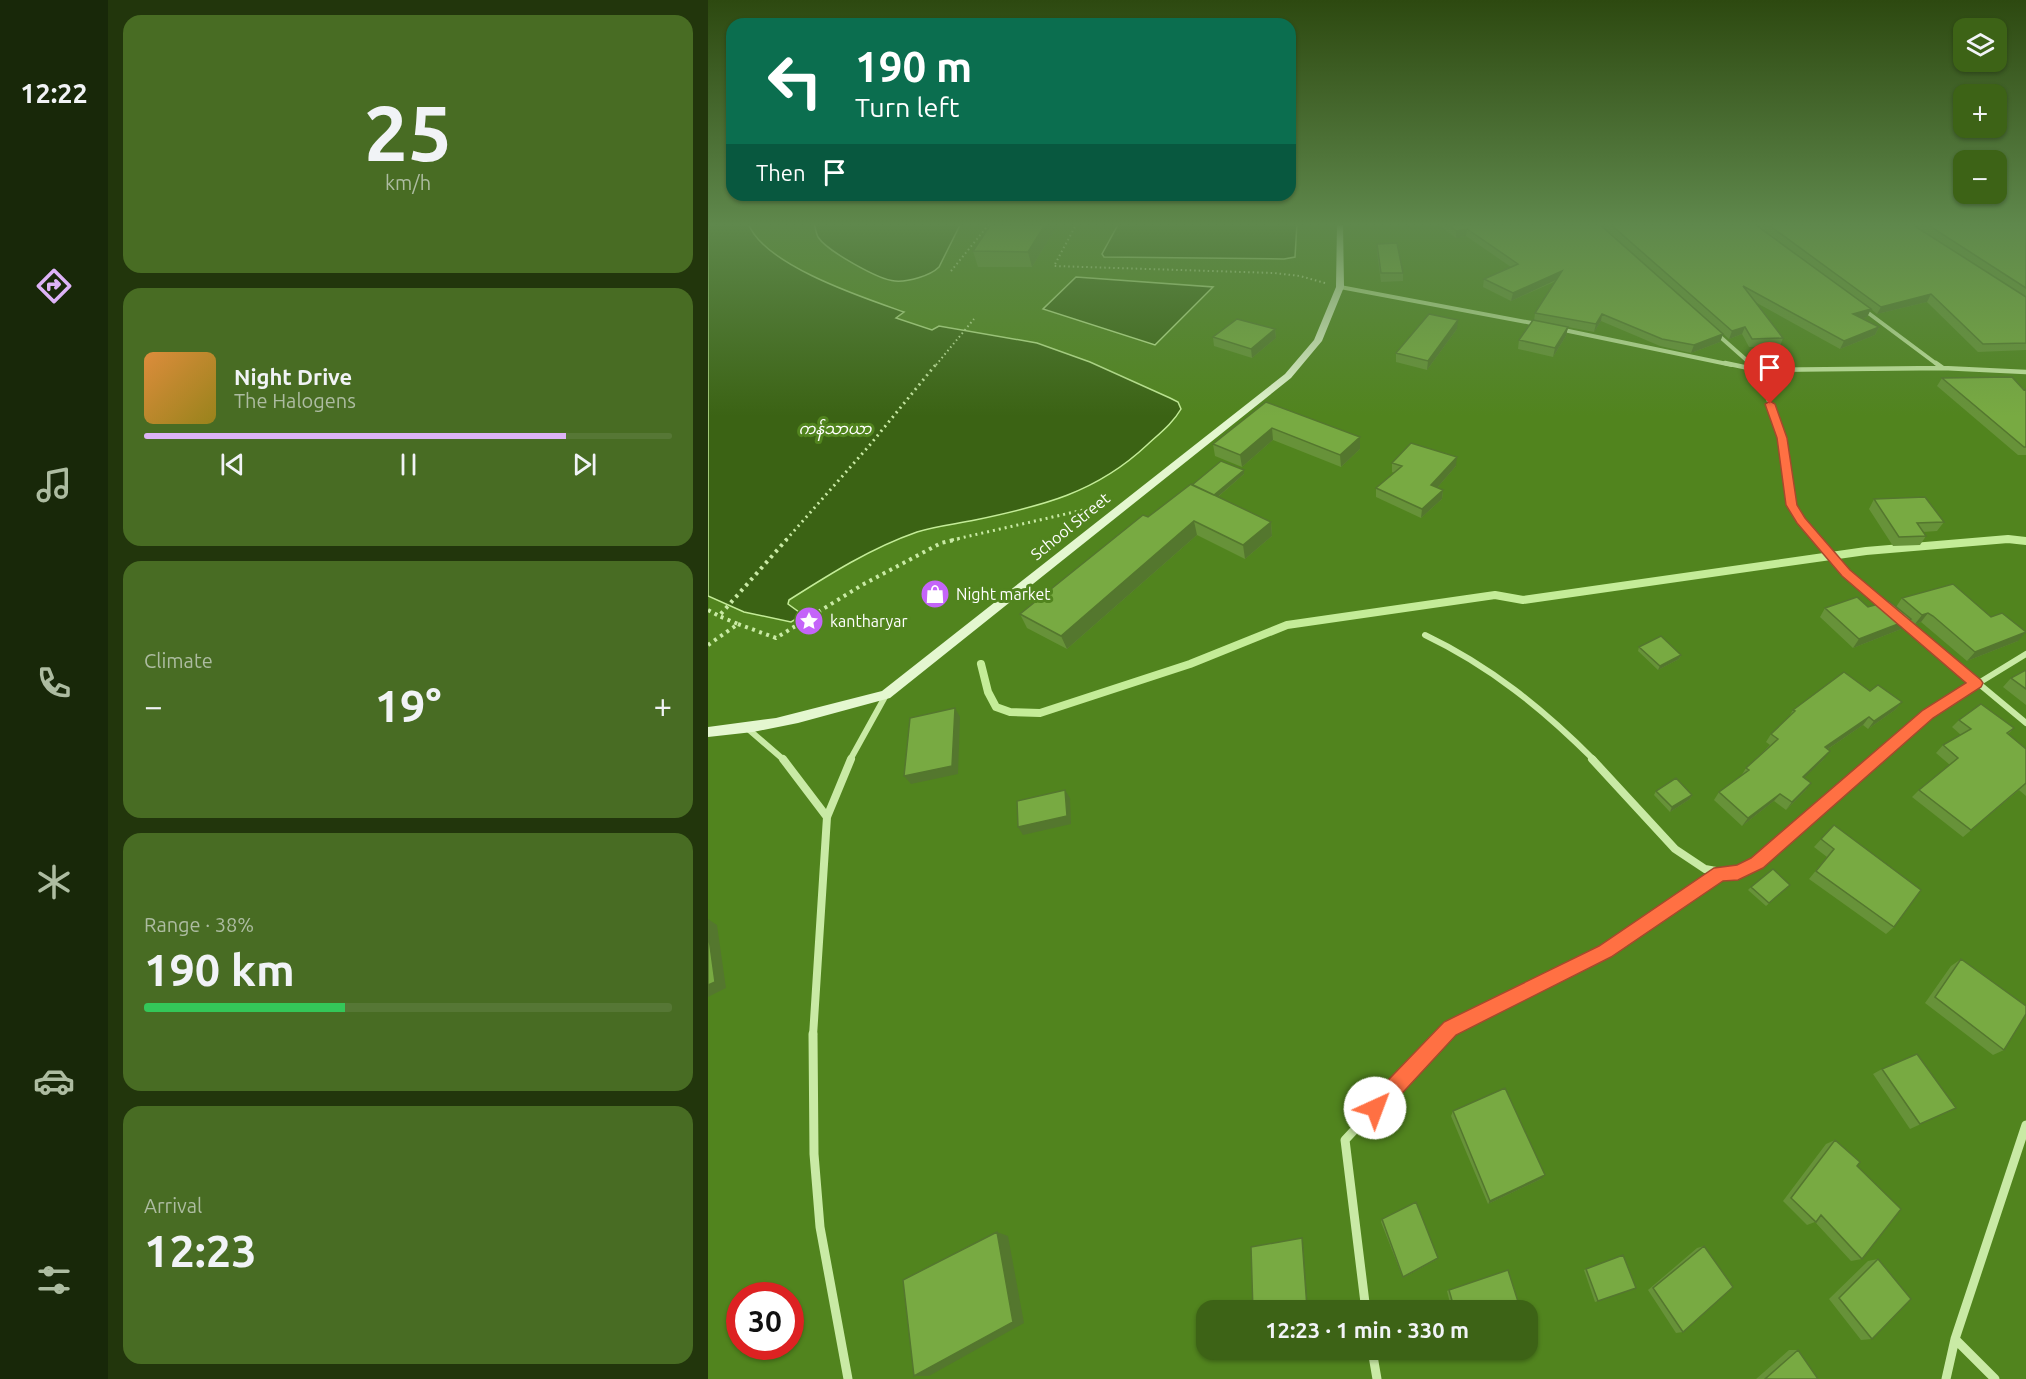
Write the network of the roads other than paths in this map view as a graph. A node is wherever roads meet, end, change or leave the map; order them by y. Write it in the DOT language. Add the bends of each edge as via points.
graph roads {
  1 [pos="1340,287"];
  2 [pos="1342,287"];
  3 [pos="1859,306"];
  4 [pos="1540,325"];
  5 [pos="1552,327"];
  6 [pos="1716,333"];
  7 [pos="1943,369"];
  8 [pos="1758,370"];
  9 [pos="2026,372"];
  10 [pos="1889,609"];
  11 [pos="1898,616"];
  12 [pos="1425,635"];
  13 [pos="2026,654"];
  14 [pos="1976,683"];
  15 [pos="886,695"];
  16 [pos="2026,723"];
  17 [pos="748,729"];
  18 [pos="708,732"];
  19 [pos="826,817"];
  20 [pos="1720,874"];
  21 [pos="2026,1125"];
  22 [pos="1365,1300"];
  23 [pos="1955,1338"];
  24 [pos="1374,1360"];
  25 [pos="848,1379"];
  26 [pos="1377,1379"];
  27 [pos="1946,1379"];
  28 [pos="1995,1379"];
  1 -- 15 [label="street, School Street" via="1318,342 1288,376"];
  2 -- 4 [label="street"];
  3 -- 7 [label="street"];
  5 -- 8 [label="street"];
  6 -- 8 [label="street"];
  7 -- 8 [label="street"];
  7 -- 9 [label="street"];
  8 -- 10 [label="street" via="1782,438 1792,505 1846,573"];
  11 -- 14 [label="street"];
  12 -- 20 [label="street" via="1494,672 1571,736 1676,849 1697,865"];
  13 -- 14 [label="street"];
  14 -- 16 [label="street"];
  14 -- 20 [label="street" via="1928,714 1757,863 1738,873"];
  15 -- 17 [label="street, School Street"];
  15 -- 19 [label="street" via="843,774"];
  17 -- 18 [label="street, School Street"];
  17 -- 19 [label="street" via="784,760"];
  19 -- 25 [label="street" via="813,1030 814,1154 820,1227"];
  20 -- 22 [label="street" via="1605,951 1450,1028 1345,1140"];
  21 -- 23 [label="street"];
  23 -- 27 [label="street"];
  23 -- 28 [label="street"];
  24 -- 26 [label="street"];
}
